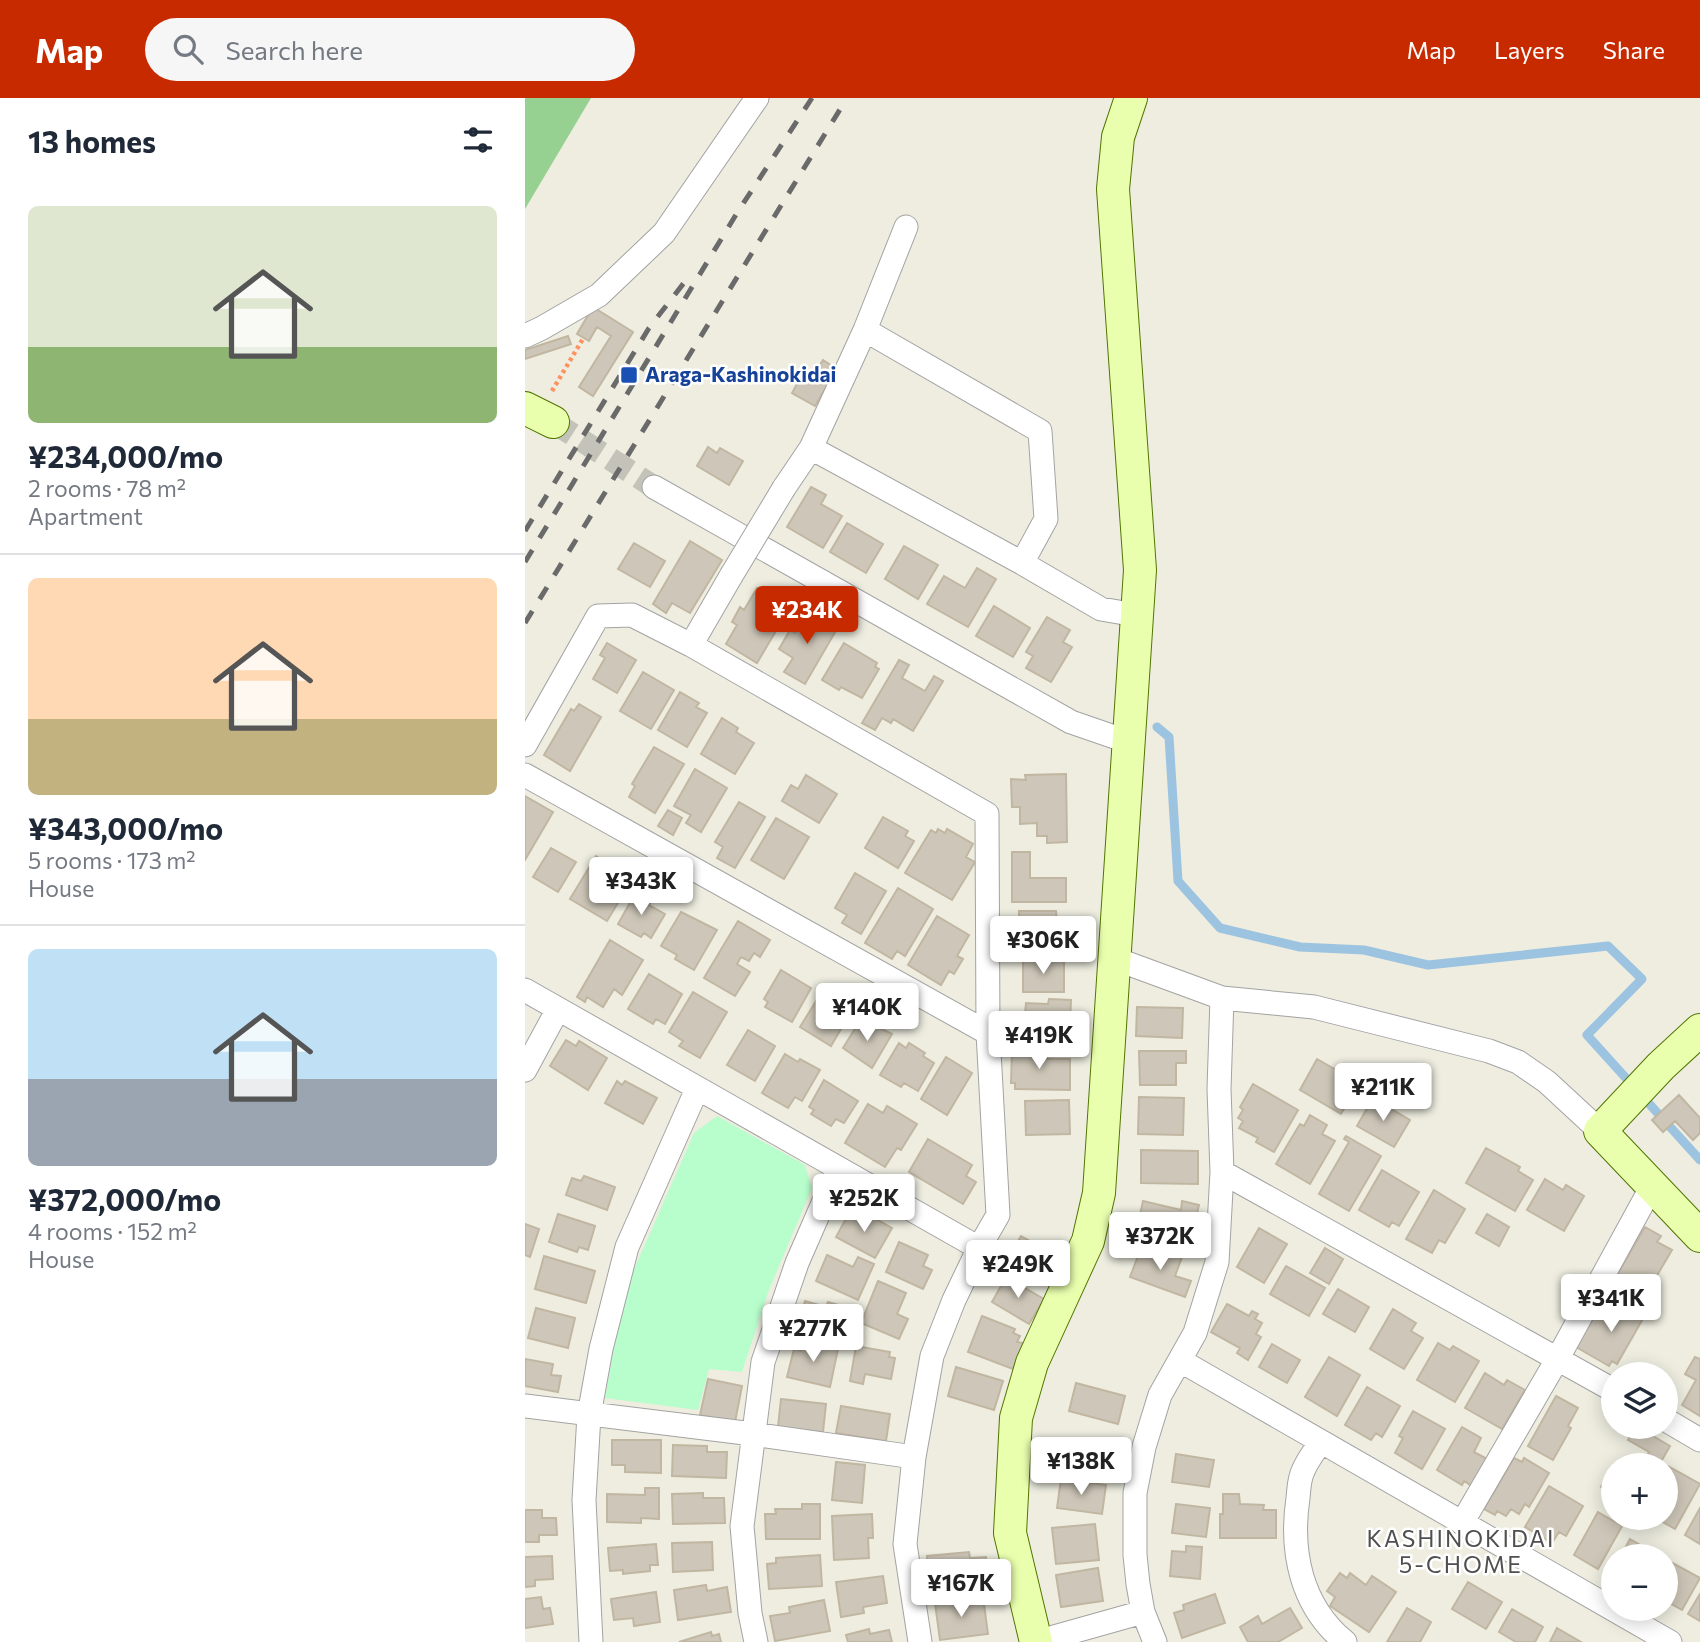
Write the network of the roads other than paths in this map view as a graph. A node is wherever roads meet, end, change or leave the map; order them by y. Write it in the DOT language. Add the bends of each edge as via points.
graph roads {
  1 [pos="757,98"];
  2 [pos="1131,98"];
  3 [pos="905,227"];
  4 [pos="866,330"];
  5 [pos="525,336"];
  6 [pos="811,448"];
  7 [pos="654,487"];
  8 [pos="1022,563"];
  9 [pos="1136,615"];
  10 [pos="691,645"];
  11 [pos="1129,742"];
  12 [pos="525,745"];
  13 [pos="525,775"];
  14 [pos="1113,958"];
  15 [pos="525,990"];
  16 [pos="1222,998"];
  17 [pos="558,1009"];
  18 [pos="1700,1030"];
  19 [pos="988,1033"];
  20 [pos="525,1070"];
  21 [pos="697,1088"];
  22 [pos="1599,1131"];
  23 [pos="838,1169"];
  24 [pos="1222,1172"];
  25 [pos="1651,1188"];
  26 [pos="1700,1236"];
  27 [pos="979,1248"];
  28 [pos="1558,1358"];
  29 [pos="1181,1361"];
  30 [pos="1601,1383"];
  31 [pos="525,1406"];
  32 [pos="589,1415"];
  33 [pos="1678,1427"];
  34 [pos="753,1434"];
  35 [pos="1700,1440"];
  36 [pos="1320,1443"];
  37 [pos="914,1457"];
  38 [pos="1462,1523"];
  39 [pos="1143,1612"];
  40 [pos="591,1642"];
  41 [pos="756,1642"];
  42 [pos="920,1642"];
  43 [pos="1036,1642"];
  44 [pos="1155,1642"];
  45 [pos="1345,1642"];
  46 [pos="1670,1642"];
  1 -- 5 [label="street" via="664,233 599,295"];
  2 -- 9 [label="street" via="1118,137 1114,189 1140,570"];
  3 -- 4 [label="street"];
  4 -- 6 [label="street"];
  4 -- 8 [label="street" via="1040,431 1046,519"];
  6 -- 8 [label="street"];
  6 -- 10 [label="street, bridge"];
  7 -- 11 [label="street" via="1071,722"];
  8 -- 9 [label="street" via="1101,610"];
  9 -- 11 [label="street"];
  10 -- 12 [label="street" via="632,615 598,616"];
  10 -- 19 [label="street" via="987,814"];
  11 -- 14 [label="street"];
  13 -- 19 [label="street"];
  14 -- 16 [label="street"];
  14 -- 43 [label="street" via="1099,1193 1089,1241 1032,1363 1016,1419 1010,1533"];
  15 -- 17 [label="street"];
  16 -- 22 [label="street" via="1314,1007 1489,1051 1518,1062 1547,1082"];
  16 -- 24 [label="street"];
  17 -- 20 [label="street"];
  17 -- 21 [label="street"];
  18 -- 22 [label="street"];
  19 -- 27 [label="street" via="998,1215"];
  21 -- 23 [label="street"];
  21 -- 32 [label="street" via="627,1248"];
  22 -- 25 [label="street"];
  23 -- 27 [label="street"];
  23 -- 34 [label="street" via="797,1262 764,1362"];
  24 -- 28 [label="street"];
  24 -- 29 [label="street" via="1217,1262 1195,1333"];
  25 -- 26 [label="street"];
  25 -- 28 [label="street"];
  27 -- 37 [label="street" via="932,1356"];
  28 -- 30 [label="street"];
  28 -- 38 [label="street"];
  29 -- 36 [label="street"];
  29 -- 39 [label="street" via="1160,1395 1135,1493 1135,1555"];
  31 -- 32 [label="street"];
  32 -- 34 [label="street"];
  32 -- 40 [label="street" via="584,1500"];
  33 -- 35 [label="street"];
  34 -- 37 [label="street"];
  34 -- 41 [label="street" via="742,1526"];
  36 -- 38 [label="street"];
  36 -- 45 [label="street" via="1302,1472 1295,1550 1305,1589 1327,1624"];
  37 -- 42 [label="street" via="905,1544"];
  38 -- 46 [label="street"];
  39 -- 43 [label="street"];
  39 -- 44 [label="street"];
}
